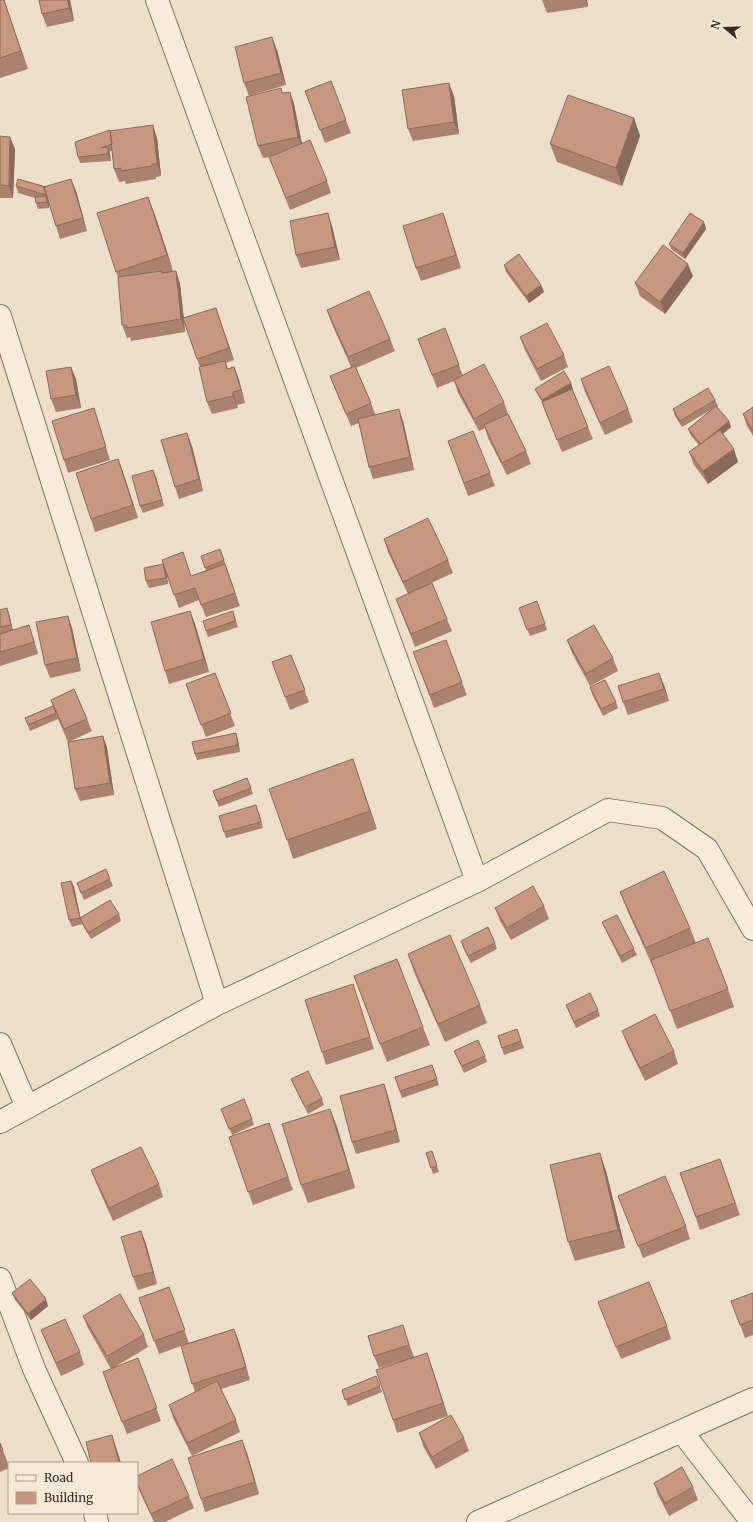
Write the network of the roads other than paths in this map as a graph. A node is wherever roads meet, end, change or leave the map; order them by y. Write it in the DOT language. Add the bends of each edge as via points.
graph roads {
  1 [pos="157,0"];
  2 [pos="0,316"];
  3 [pos="477,881"];
  4 [pos="753,929"];
  5 [pos="217,1004"];
  6 [pos="0,1044"];
  7 [pos="27,1107"];
  8 [pos="0,1122"];
  9 [pos="0,1279"];
  10 [pos="753,1399"];
  11 [pos="682,1432"];
  12 [pos="77,1462"];
  13 [pos="478,1522"];
  14 [pos="752,1522"];
  1 -- 3 [label="street"];
  2 -- 5 [label="street"];
  3 -- 4 [label="street" via="608,810 662,818 707,850"];
  3 -- 5 [label="street"];
  5 -- 7 [label="street"];
  6 -- 7 [label="street"];
  7 -- 8 [label="street"];
  9 -- 12 [label="street" via="34,1369"];
  10 -- 11 [label="street"];
  11 -- 13 [label="street"];
  11 -- 14 [label="street"];
}
